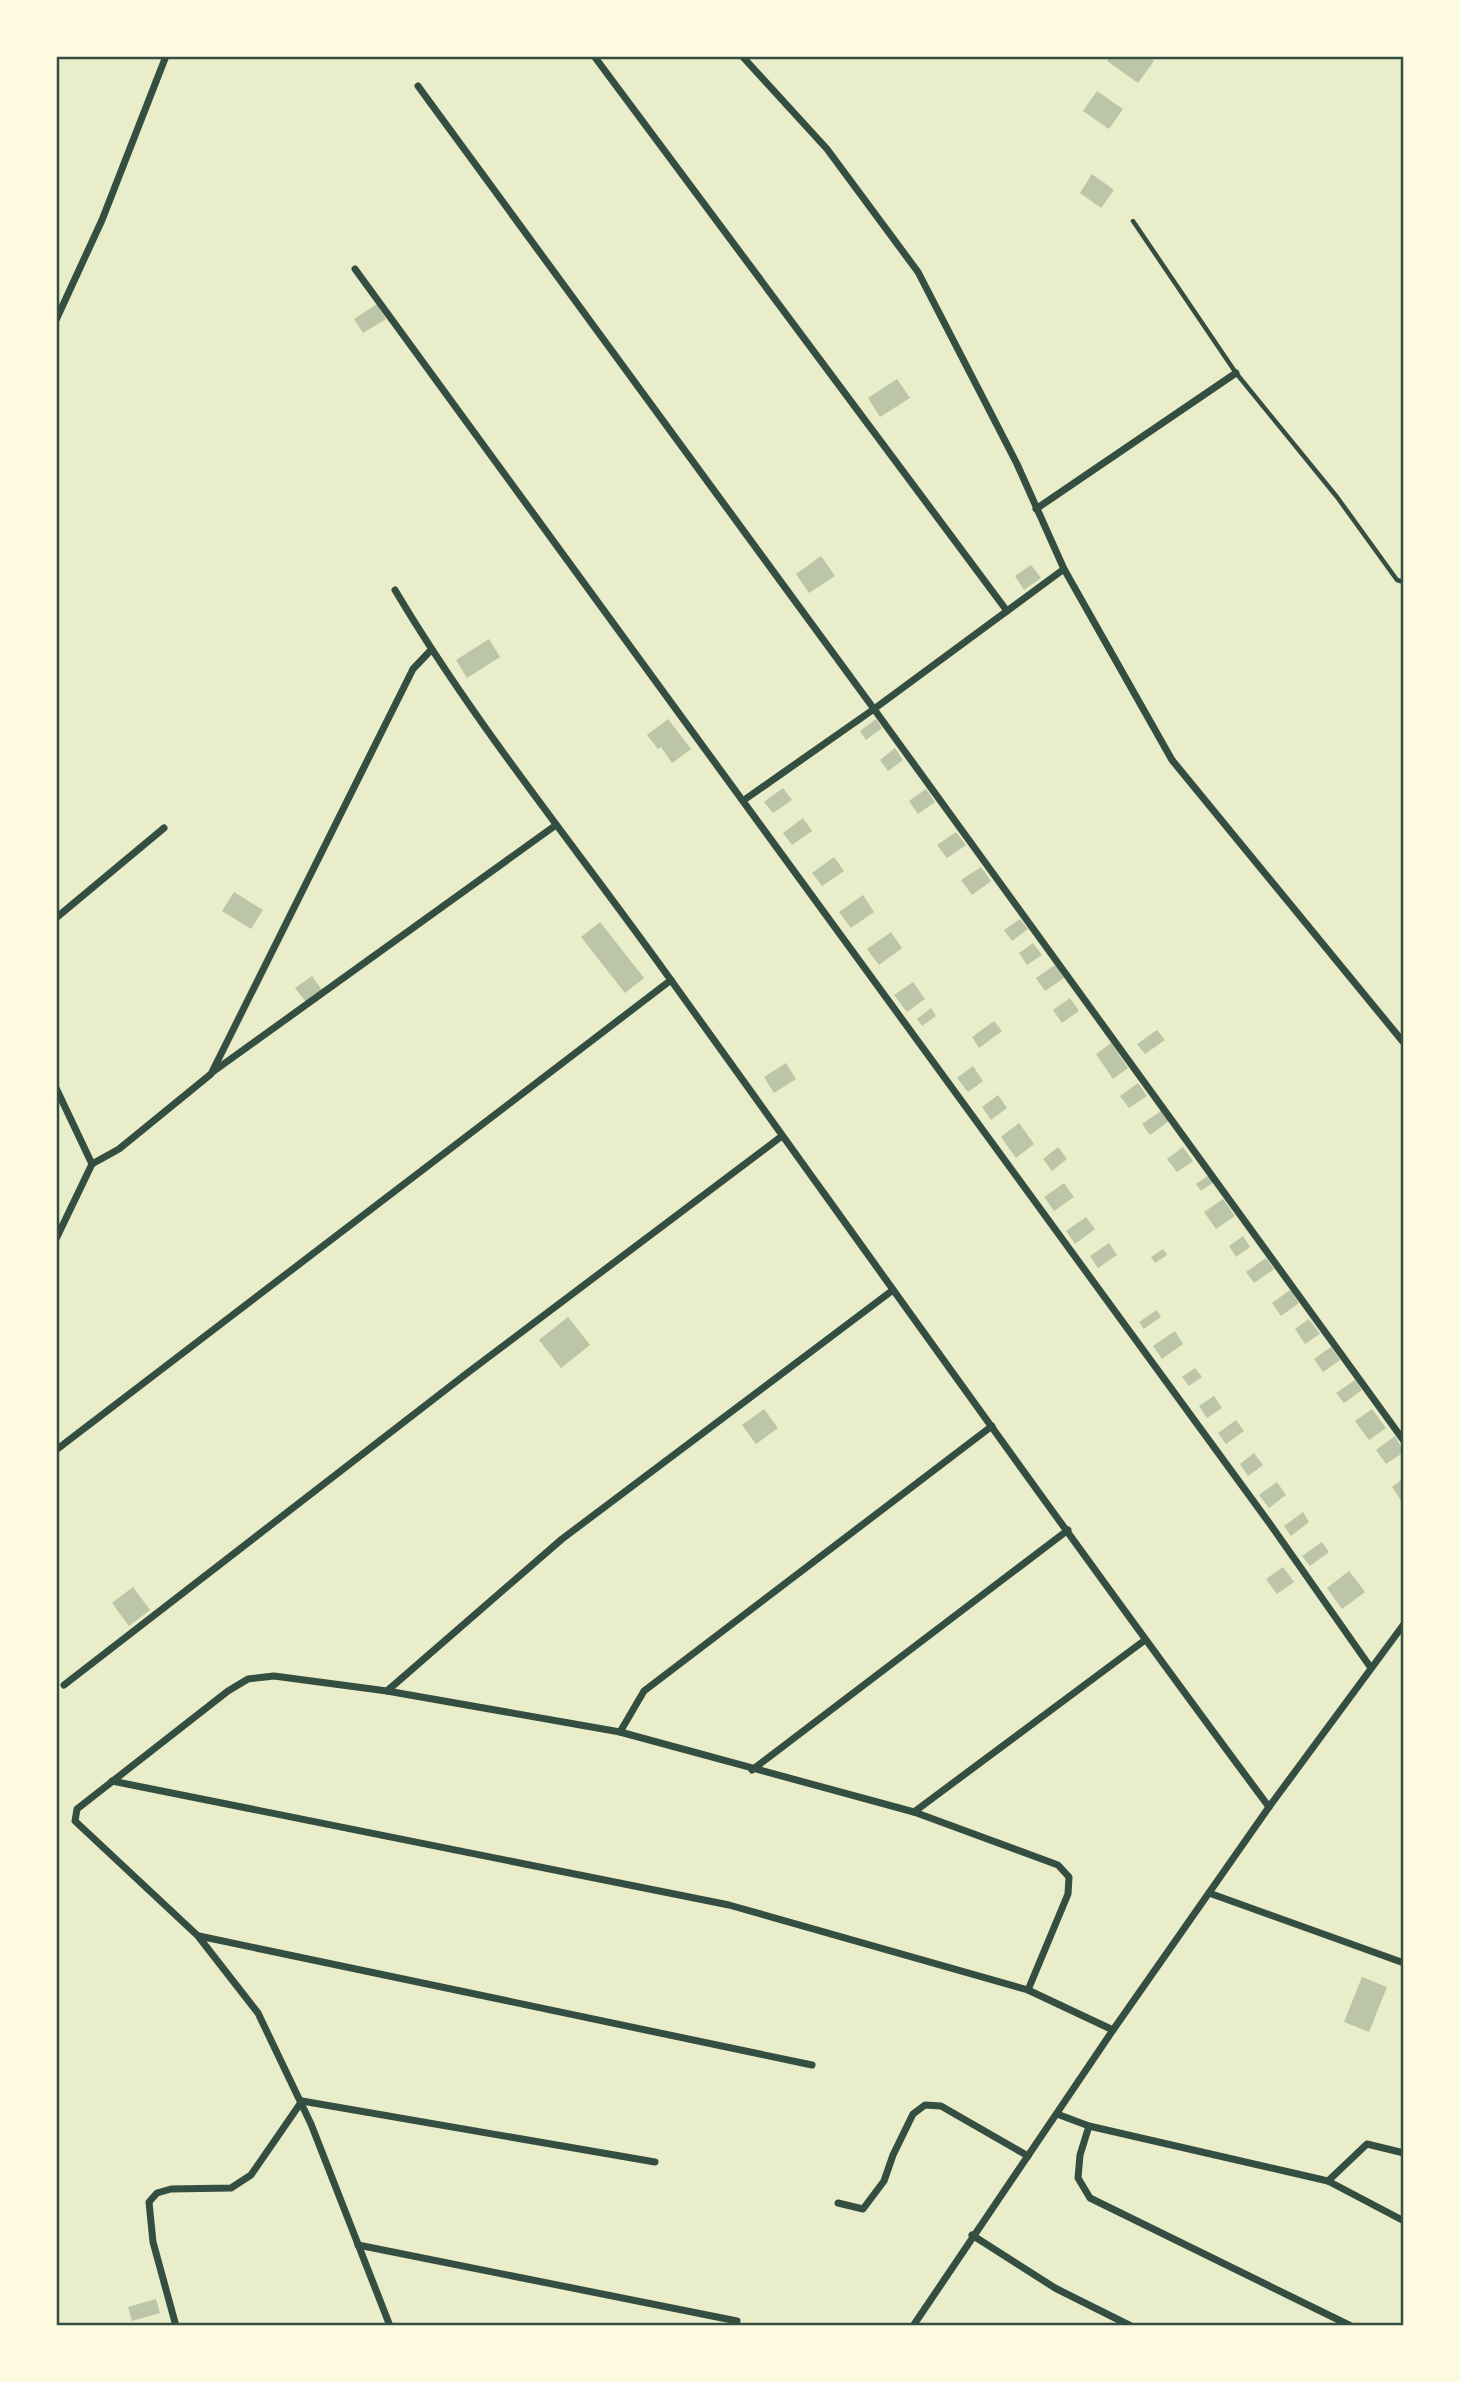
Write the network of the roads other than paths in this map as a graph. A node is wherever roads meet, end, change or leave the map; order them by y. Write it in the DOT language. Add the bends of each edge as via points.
graph roads {
  1 [pos="166,56"];
  2 [pos="594,56"];
  3 [pos="742,56"];
  4 [pos="418,86"];
  5 [pos="1133,221"];
  6 [pos="355,269"];
  7 [pos="56,320"];
  8 [pos="1237,373"];
  9 [pos="1036,509"];
  10 [pos="1064,569"];
  11 [pos="1404,582"];
  12 [pos="395,590"];
  13 [pos="1007,611"];
  14 [pos="430,650"];
  15 [pos="874,709"];
  16 [pos="744,800"];
  17 [pos="556,825"];
  18 [pos="164,828"];
  19 [pos="56,918"];
  20 [pos="671,980"];
  21 [pos="1404,1042"];
  22 [pos="211,1074"];
  23 [pos="56,1088"];
  24 [pos="782,1136"];
  25 [pos="92,1164"];
  26 [pos="56,1239"];
  27 [pos="893,1290"];
  28 [pos="992,1426"];
  29 [pos="1404,1441"];
  30 [pos="56,1450"];
  31 [pos="1068,1530"];
  32 [pos="1404,1624"];
  33 [pos="1144,1640"];
  34 [pos="1371,1668"];
  35 [pos="64,1685"];
  36 [pos="387,1691"];
  37 [pos="620,1732"];
  38 [pos="752,1770"];
  39 [pos="112,1781"];
  40 [pos="1269,1807"];
  41 [pos="914,1812"];
  42 [pos="1209,1893"];
  43 [pos="198,1936"];
  44 [pos="1404,1963"];
  45 [pos="1028,1990"];
  46 [pos="1113,2029"];
  47 [pos="811,2065"];
  48 [pos="302,2101"];
  49 [pos="1057,2114"];
  50 [pos="1089,2126"];
  51 [pos="1404,2153"];
  52 [pos="1028,2156"];
  53 [pos="655,2162"];
  54 [pos="1328,2181"];
  55 [pos="838,2203"];
  56 [pos="1404,2221"];
  57 [pos="972,2235"];
  58 [pos="358,2245"];
  59 [pos="737,2321"];
  60 [pos="176,2326"];
  61 [pos="390,2326"];
  62 [pos="913,2326"];
  63 [pos="1131,2326"];
  64 [pos="1351,2326"];
  1 -- 7 [label="street" via="102,220"];
  2 -- 13 [label="street"];
  3 -- 9 [label="street" via="827,149 918,272"];
  4 -- 15 [label="street"];
  5 -- 8 [label="lane"];
  6 -- 16 [label="street"];
  8 -- 9 [label="street"];
  8 -- 11 [label="lane" via="1397,580"];
  9 -- 10 [label="street"];
  10 -- 13 [label="street"];
  10 -- 21 [label="street" via="1172,760"];
  12 -- 14 [label="street"];
  13 -- 15 [label="street"];
  14 -- 17 [label="street"];
  14 -- 22 [label="street" via="413,669"];
  15 -- 16 [label="street"];
  15 -- 29 [label="street"];
  16 -- 34 [label="street"];
  17 -- 20 [label="street"];
  17 -- 22 [label="street"];
  18 -- 19 [label="street"];
  20 -- 24 [label="street"];
  20 -- 30 [label="street"];
  22 -- 25 [label="street" via="119,1149"];
  23 -- 25 [label="street"];
  24 -- 27 [label="street"];
  24 -- 35 [label="street"];
  25 -- 26 [label="street"];
  27 -- 28 [label="street"];
  27 -- 36 [label="street" via="562,1539"];
  28 -- 31 [label="street"];
  28 -- 37 [label="street" via="644,1691"];
  31 -- 33 [label="street"];
  31 -- 38 [label="street"];
  32 -- 34 [label="street"];
  33 -- 40 [label="street"];
  33 -- 41 [label="street"];
  34 -- 40 [label="street"];
  36 -- 37 [label="street"];
  36 -- 39 [label="street" via="274,1676 248,1679"];
  37 -- 38 [label="street"];
  38 -- 41 [label="street"];
  39 -- 43 [label="street" via="77,1809 75,1821"];
  39 -- 45 [label="street" via="729,1905"];
  40 -- 42 [label="street"];
  41 -- 45 [label="street" via="1058,1865 1069,1877 1068,1894"];
  42 -- 44 [label="street"];
  42 -- 46 [label="street"];
  43 -- 47 [label="street"];
  43 -- 48 [label="street" via="258,2013"];
  45 -- 46 [label="street"];
  46 -- 49 [label="street"];
  48 -- 53 [label="street"];
  48 -- 58 [label="street"];
  48 -- 60 [label="street" via="251,2175 231,2189 171,2189 157,2193 149,2202 153,2242"];
  49 -- 50 [label="street"];
  49 -- 52 [label="street"];
  50 -- 54 [label="street"];
  50 -- 64 [label="street" via="1078,2178 1090,2198"];
  51 -- 54 [label="street" via="1367,2144"];
  52 -- 55 [label="street" via="941,2106 925,2105 913,2114 884,2180 863,2209"];
  52 -- 57 [label="street"];
  54 -- 56 [label="street"];
  57 -- 62 [label="street"];
  57 -- 63 [label="street" via="1055,2288"];
  58 -- 59 [label="street"];
  58 -- 61 [label="street"];
}
